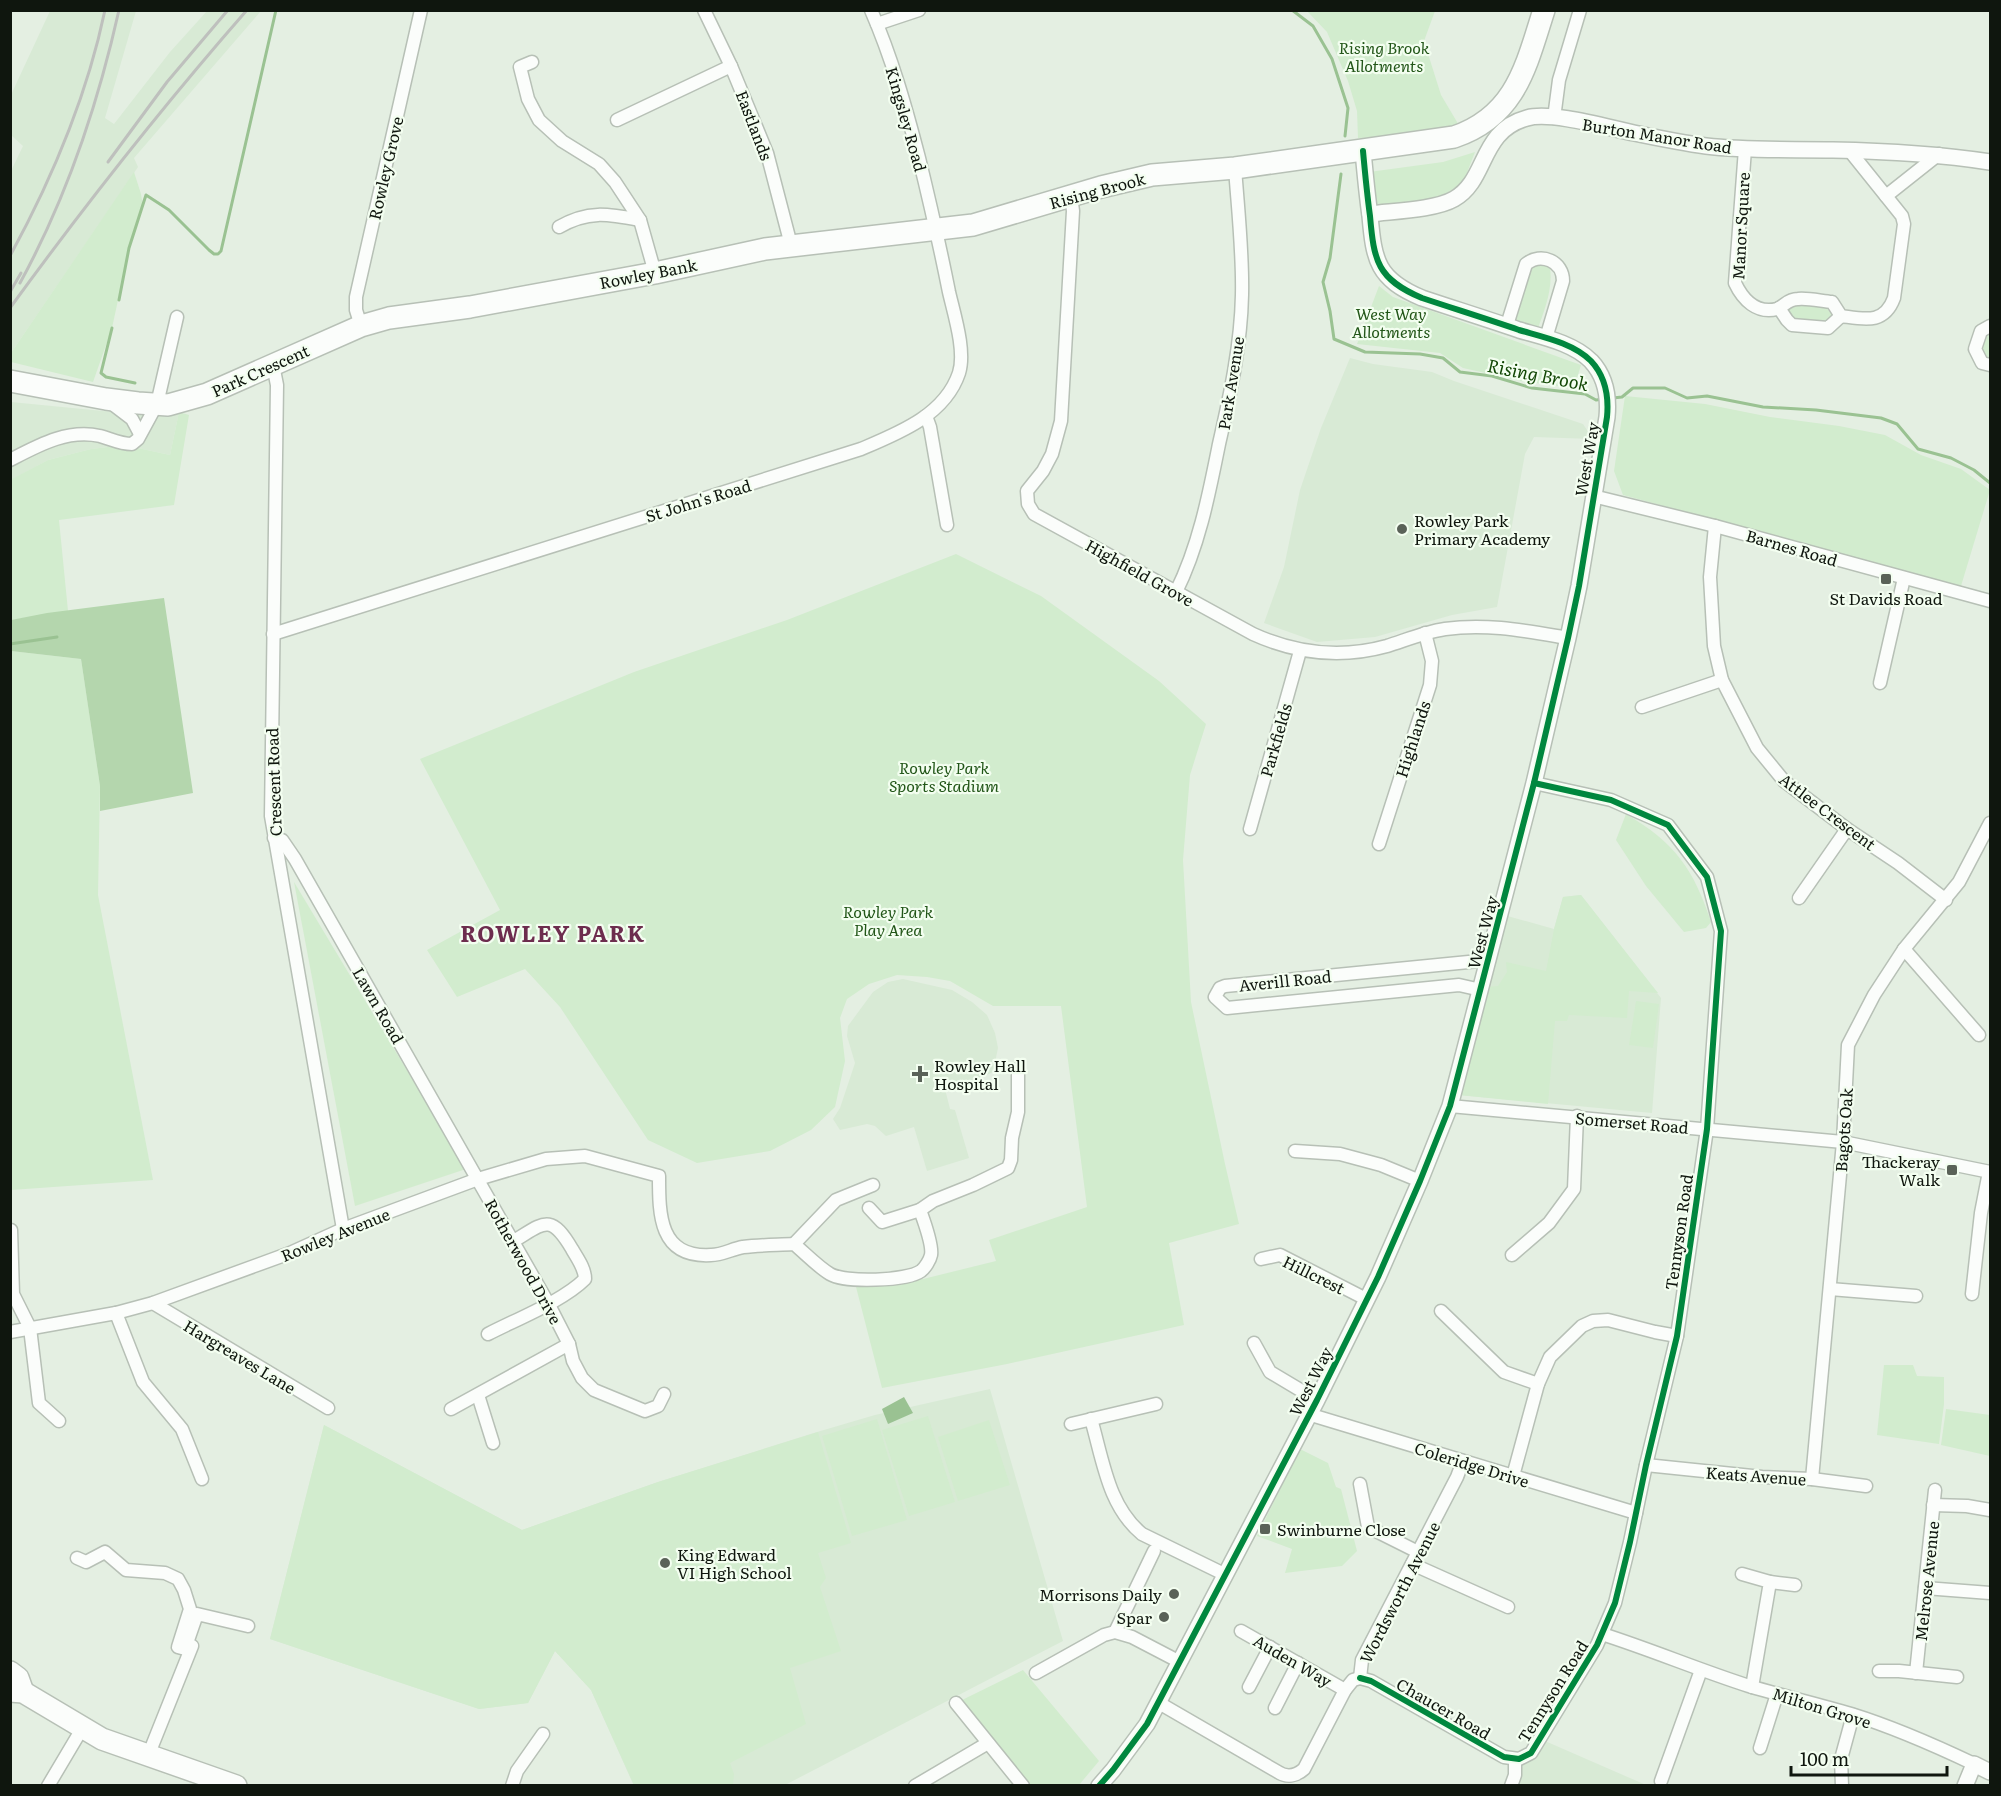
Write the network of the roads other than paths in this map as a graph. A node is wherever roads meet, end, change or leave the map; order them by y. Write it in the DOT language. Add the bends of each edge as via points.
graph roads {
  1 [pos="421,10"];
  2 [pos="704,10"];
  3 [pos="871,10"];
  4 [pos="920,10"];
  5 [pos="1544,10"];
  6 [pos="1580,10"];
  7 [pos="877,24"];
  8 [pos="532,62"];
  9 [pos="731,66"];
  10 [pos="1554,118"];
  11 [pos="617,120"];
  12 [pos="1745,149"];
  13 [pos="1849,150"];
  14 [pos="1363,151"];
  15 [pos="1939,154"];
  16 [pos="1990,162"];
  17 [pos="1235,168"];
  18 [pos="1071,196"];
  19 [pos="1887,196"];
  20 [pos="1370,214"];
  21 [pos="640,220"];
  22 [pos="559,227"];
  23 [pos="937,230"];
  24 [pos="791,245"];
  25 [pos="655,273"];
  26 [pos="1779,308"];
  27 [pos="1841,316"];
  28 [pos="177,317"];
  29 [pos="1506,325"];
  30 [pos="361,326"];
  31 [pos="1990,326"];
  32 [pos="1546,338"];
  33 [pos="1990,364"];
  34 [pos="273,365"];
  35 [pos="10,381"];
  36 [pos="106,399"];
  37 [pos="157,404"];
  38 [pos="926,416"];
  39 [pos="140,434"];
  40 [pos="10,460"];
  41 [pos="1593,496"];
  42 [pos="947,525"];
  43 [pos="1715,526"];
  44 [pos="1904,578"];
  45 [pos="1176,592"];
  46 [pos="1990,601"];
  47 [pos="1425,633"];
  48 [pos="273,634"];
  49 [pos="1568,638"];
  50 [pos="1300,651"];
  51 [pos="1722,680"];
  52 [pos="1880,683"];
  53 [pos="1642,707"];
  54 [pos="1534,783"];
  55 [pos="1990,823"];
  56 [pos="1250,829"];
  57 [pos="1847,829"];
  58 [pos="274,838"];
  59 [pos="1379,844"];
  60 [pos="1799,898"];
  61 [pos="1946,900"];
  62 [pos="1904,950"];
  63 [pos="1489,960"];
  64 [pos="1481,990"];
  65 [pos="1979,1035"];
  66 [pos="1018,1069"];
  67 [pos="1450,1106"];
  68 [pos="1577,1116"];
  69 [pos="1707,1129"];
  70 [pos="1844,1142"];
  71 [pos="1295,1151"];
  72 [pos="1990,1172"];
  73 [pos="478,1179"];
  74 [pos="1420,1181"];
  75 [pos="873,1185"];
  76 [pos="869,1208"];
  77 [pos="920,1210"];
  78 [pos="344,1229"];
  79 [pos="11,1230"];
  80 [pos="512,1242"];
  81 [pos="794,1244"];
  82 [pos="1512,1254"];
  83 [pos="1261,1259"];
  84 [pos="1830,1289"];
  85 [pos="1972,1294"];
  86 [pos="1916,1296"];
  87 [pos="1366,1299"];
  88 [pos="548,1303"];
  89 [pos="153,1304"];
  90 [pos="1441,1311"];
  91 [pos="116,1313"];
  92 [pos="30,1328"];
  93 [pos="10,1332"];
  94 [pos="488,1334"];
  95 [pos="1677,1336"];
  96 [pos="1254,1343"];
  97 [pos="569,1344"];
  98 [pos="1538,1384"];
  99 [pos="664,1394"];
  100 [pos="478,1395"];
  101 [pos="1317,1400"];
  102 [pos="1156,1404"];
  103 [pos="328,1408"];
  104 [pos="451,1409"];
  105 [pos="1308,1414"];
  106 [pos="1091,1419"];
  107 [pos="59,1421"];
  108 [pos="1071,1424"];
  109 [pos="493,1443"];
  110 [pos="1463,1461"];
  111 [pos="1646,1465"];
  112 [pos="1513,1476"];
  113 [pos="202,1479"];
  114 [pos="1812,1479"];
  115 [pos="1359,1484"];
  116 [pos="1866,1486"];
  117 [pos="1935,1490"];
  118 [pos="1933,1505"];
  119 [pos="1990,1510"];
  120 [pos="1636,1513"];
  121 [pos="1155,1551"];
  122 [pos="77,1558"];
  123 [pos="1415,1558"];
  124 [pos="1224,1574"];
  125 [pos="1742,1574"];
  126 [pos="1770,1582"];
  127 [pos="1795,1585"];
  128 [pos="1925,1588"];
  129 [pos="1990,1593"];
  130 [pos="1508,1607"];
  131 [pos="248,1626"];
  132 [pos="1240,1631"];
  133 [pos="1115,1632"];
  134 [pos="1602,1634"];
  135 [pos="1270,1647"];
  136 [pos="190,1648"];
  137 [pos="1180,1662"];
  138 [pos="1298,1663"];
  139 [pos="1701,1670"];
  140 [pos="1879,1671"];
  141 [pos="10,1672"];
  142 [pos="1036,1673"];
  143 [pos="1916,1673"];
  144 [pos="1957,1677"];
  145 [pos="1360,1678"];
  146 [pos="1249,1687"];
  147 [pos="1752,1687"];
  148 [pos="1345,1690"];
  149 [pos="17,1692"];
  150 [pos="1777,1694"];
  151 [pos="956,1703"];
  152 [pos="1159,1703"];
  153 [pos="1275,1708"];
  154 [pos="1853,1715"];
  155 [pos="83,1727"];
  156 [pos="543,1734"];
  157 [pos="988,1743"];
  158 [pos="1761,1749"];
  159 [pos="148,1756"];
  160 [pos="1515,1759"];
  161 [pos="1974,1764"];
  162 [pos="1990,1772"];
  163 [pos="1291,1780"];
  164 [pos="1661,1781"];
  165 [pos="48,1785"];
  166 [pos="236,1785"];
  167 [pos="512,1785"];
  168 [pos="915,1785"];
  169 [pos="1023,1785"];
  170 [pos="1099,1785"];
  171 [pos="1511,1785"];
  172 [pos="1844,1785"];
  173 [pos="1965,1785"];
  1 -- 30 [label="street, Rowley Grove" via="356,297"];
  2 -- 9 [label="street, Eastlands"];
  3 -- 7 [label="street, Kingsley Road"];
  4 -- 7 [label="street"];
  5 -- 14 [label="highway, Rising Brook" via="1517,84 1508,100 1486,122 1454,137"];
  6 -- 10 [label="street" via="1559,80"];
  7 -- 23 [label="street, Kingsley Road" via="895,72"];
  8 -- 21 [label="street" via="519,67 539,120 562,141 599,164"];
  9 -- 11 [label="street"];
  9 -- 24 [label="street, Eastlands" via="767,153"];
  10 -- 12 [label="street, Burton Manor Road" via="1705,146"];
  10 -- 20 [label="street, Burton Manor Road" via="1529,117 1503,130 1471,183 1454,199 1440,205"];
  12 -- 13 [label="street, Burton Manor Road"];
  12 -- 26 [label="street, Manor Square" via="1735,283 1747,302 1763,310"];
  13 -- 15 [label="street, Burton Manor Road"];
  13 -- 19 [label="street"];
  14 -- 17 [label="highway, Rising Brook"];
  14 -- 20 [label="street, West Way"];
  15 -- 16 [label="street, Burton Manor Road"];
  15 -- 19 [label="street"];
  17 -- 18 [label="highway, Rising Brook" via="1152,175"];
  17 -- 45 [label="street, Park Avenue" via="1242,295 1236,356 1209,493"];
  18 -- 23 [label="highway, Rising Brook" via="973,225"];
  18 -- 45 [label="street, Highfield Grove" via="1074,211 1061,421 1052,454 1027,491 1028,504 1034,514"];
  19 -- 27 [label="street, Manor Square" via="1904,224 1890,308 1869,320"];
  20 -- 29 [label="street, West Way" via="1375,255 1395,284 1422,298"];
  21 -- 22 [label="street" via="603,213 574,218"];
  21 -- 25 [label="street"];
  23 -- 24 [label="highway, Rowley Bank"];
  23 -- 38 [label="street, St John's Road" via="961,359 950,392"];
  24 -- 25 [label="highway, Rowley Bank"];
  25 -- 30 [label="highway, Rowley Bank"];
  26 -- 27 [label="street, Manor Square" via="1787,300 1799,298 1832,302"];
  26 -- 27 [label="street" via="1792,325 1828,328"];
  28 -- 37 [label="street"];
  29 -- 32 [label="street, West Way"];
  29 -- 32 [label="street" via="1526,264 1539,258 1551,260 1560,267 1563,281"];
  30 -- 34 [label="highway, Park Crescent"];
  31 -- 33 [label="street" via="1981,331 1975,349 1982,363"];
  32 -- 41 [label="street, West Way" via="1585,356 1599,372 1607,398"];
  34 -- 37 [label="highway, Park Crescent" via="207,394 183,402"];
  34 -- 48 [label="street, Crescent Road" via="277,385"];
  35 -- 36 [label="highway, Park Crescent"];
  36 -- 37 [label="highway, Park Crescent"];
  36 -- 39 [label="street" via="132,419"];
  37 -- 39 [label="street"];
  38 -- 42 [label="street"];
  38 -- 48 [label="street, St John's Road" via="898,434 861,449"];
  39 -- 40 [label="street" via="132,444 101,436 62,436"];
  41 -- 43 [label="street, Barnes Road"];
  41 -- 49 [label="street, West Way"];
  43 -- 44 [label="street, Barnes Road"];
  43 -- 51 [label="street, Attlee Crescent" via="1710,577 1714,646"];
  44 -- 46 [label="street, Barnes Road"];
  44 -- 52 [label="street"];
  45 -- 50 [label="street, Highfield Grove" via="1253,634"];
  47 -- 49 [label="street, Highfield Grove" via="1492,626"];
  47 -- 50 [label="street, Highfield Grove" via="1357,652"];
  47 -- 59 [label="street, Highlands" via="1432,669 1430,685"];
  48 -- 58 [label="street, Crescent Road"];
  49 -- 54 [label="street, West Way"];
  50 -- 56 [label="street, Parkfields"];
  51 -- 53 [label="street"];
  51 -- 57 [label="street, Attlee Crescent" via="1756,748 1771,766 1784,781"];
  54 -- 63 [label="street, West Way"];
  54 -- 69 [label="street, Tennyson Road" via="1611,800 1668,825 1707,877 1721,931"];
  55 -- 61 [label="street, Bagots Oak"];
  57 -- 60 [label="street"];
  57 -- 61 [label="street, Attlee Crescent"];
  58 -- 73 [label="street, Lawn Road" via="282,840 295,859"];
  58 -- 78 [label="street, Crescent Road"];
  61 -- 62 [label="street, Bagots Oak"];
  62 -- 65 [label="street"];
  62 -- 70 [label="street, Bagots Oak" via="1874,995 1848,1046"];
  63 -- 64 [label="street, West Way"];
  63 -- 64 [label="street, Averill Road" via="1225,986 1215,998 1227,1008 1459,985"];
  64 -- 67 [label="street, West Way"];
  66 -- 77 [label="street" via="1018,1112 1008,1168"];
  67 -- 68 [label="street, Somerset Road"];
  67 -- 74 [label="street, West Way"];
  68 -- 69 [label="street, Somerset Road"];
  68 -- 82 [label="street" via="1574,1189 1550,1223"];
  69 -- 70 [label="street, Somerset Road"];
  69 -- 95 [label="street, Tennyson Road"];
  70 -- 72 [label="street, Somerset Road"];
  70 -- 84 [label="street, Bagots Oak"];
  71 -- 74 [label="street" via="1340,1154"];
  72 -- 85 [label="street"];
  73 -- 78 [label="street, Rowley Avenue"];
  73 -- 80 [label="street, Rotherwood Drive"];
  73 -- 81 [label="street, Rowley Avenue" via="546,1159 585,1156 659,1176 661,1220 669,1239 682,1251 712,1256 745,1247"];
  74 -- 87 [label="street, West Way"];
  75 -- 81 [label="street" via="836,1200"];
  76 -- 77 [label="street" via="882,1222"];
  77 -- 81 [label="street" via="931,1256 921,1271 910,1276 854,1280 837,1277"];
  78 -- 89 [label="street, Rowley Avenue"];
  79 -- 92 [label="street" via="13,1294"];
  80 -- 88 [label="street, Rotherwood Drive"];
  80 -- 88 [label="street" via="536,1228 555,1225 574,1253 585,1279"];
  83 -- 87 [label="street, Hillcrest" via="1280,1256"];
  84 -- 86 [label="street"];
  84 -- 114 [label="street, Bagots Oak"];
  87 -- 101 [label="street, West Way"];
  88 -- 94 [label="street"];
  88 -- 97 [label="street, Rotherwood Drive"];
  89 -- 91 [label="street, Rowley Avenue"];
  89 -- 103 [label="street, Hargreaves Lane"];
  90 -- 98 [label="street" via="1503,1372"];
  91 -- 92 [label="street, Rowley Avenue"];
  91 -- 113 [label="street" via="143,1382 182,1429"];
  92 -- 93 [label="street, Rowley Avenue"];
  92 -- 107 [label="street" via="39,1403"];
  95 -- 98 [label="street" via="1608,1320 1593,1321 1582,1326 1550,1357"];
  95 -- 111 [label="street, Tennyson Road"];
  96 -- 101 [label="street" via="1270,1372"];
  97 -- 99 [label="street, Rotherwood Drive" via="582,1378 594,1389 645,1411 658,1406"];
  97 -- 100 [label="street, Rotherwood Drive"];
  98 -- 112 [label="street"];
  100 -- 104 [label="street, Rotherwood Drive"];
  100 -- 109 [label="street"];
  101 -- 105 [label="street, West Way"];
  102 -- 106 [label="street"];
  105 -- 110 [label="street, Coleridge Drive"];
  105 -- 124 [label="street, West Way"];
  106 -- 108 [label="street"];
  106 -- 124 [label="street" via="1113,1497 1131,1525"];
  110 -- 112 [label="street, Coleridge Drive"];
  110 -- 123 [label="street, Wordsworth Avenue"];
  111 -- 114 [label="street, Keats Avenue"];
  111 -- 120 [label="street, Tennyson Road"];
  112 -- 120 [label="street, Coleridge Drive"];
  114 -- 116 [label="street, Keats Avenue"];
  115 -- 123 [label="street" via="1368,1527"];
  117 -- 118 [label="street, Melrose Avenue"];
  118 -- 119 [label="street"];
  118 -- 128 [label="street, Melrose Avenue"];
  120 -- 134 [label="street, Tennyson Road" via="1615,1603"];
  121 -- 133 [label="street"];
  122 -- 136 [label="street" via="86,1562 105,1551 126,1570 165,1573 178,1579 190,1609 178,1647"];
  123 -- 130 [label="street"];
  123 -- 145 [label="street, Wordsworth Avenue" via="1362,1660"];
  124 -- 137 [label="street, West Way"];
  125 -- 126 [label="street"];
  126 -- 127 [label="street"];
  126 -- 147 [label="street, Milton Grove"];
  128 -- 129 [label="street"];
  128 -- 143 [label="street, Melrose Avenue"];
  131 -- 136 [label="street" via="196,1614 187,1643"];
  132 -- 135 [label="street, Auden Way"];
  133 -- 137 [label="street"];
  133 -- 142 [label="street"];
  134 -- 139 [label="street, Milton Grove"];
  134 -- 160 [label="street, Tennyson Road" via="1531,1753"];
  135 -- 138 [label="street, Auden Way"];
  135 -- 146 [label="street"];
  136 -- 159 [label="street"];
  137 -- 152 [label="street, West Way"];
  138 -- 148 [label="street, Auden Way"];
  138 -- 153 [label="street"];
  139 -- 147 [label="street, Milton Grove"];
  139 -- 164 [label="street"];
  140 -- 143 [label="street"];
  141 -- 149 [label="highway" via="18,1678"];
  143 -- 144 [label="street"];
  145 -- 148 [label="street, Wordsworth Avenue"];
  145 -- 160 [label="street, Chaucer Road" via="1504,1757"];
  147 -- 150 [label="street, Milton Grove"];
  148 -- 163 [label="street, Wordsworth Avenue" via="1304,1768"];
  149 -- 155 [label="highway"];
  150 -- 154 [label="street, Milton Grove"];
  150 -- 158 [label="street"];
  151 -- 157 [label="street"];
  152 -- 163 [label="street, Wordsworth Avenue"];
  152 -- 170 [label="street, West Way" via="1136,1740"];
  154 -- 161 [label="street, Milton Grove"];
  154 -- 172 [label="street" via="1841,1759"];
  155 -- 159 [label="highway" via="102,1739"];
  155 -- 165 [label="street"];
  156 -- 167 [label="street"];
  157 -- 168 [label="street"];
  157 -- 169 [label="street"];
  159 -- 166 [label="highway"];
  160 -- 171 [label="street, Tennyson Road"];
  161 -- 162 [label="street, Milton Grove"];
  161 -- 173 [label="street"];
}
